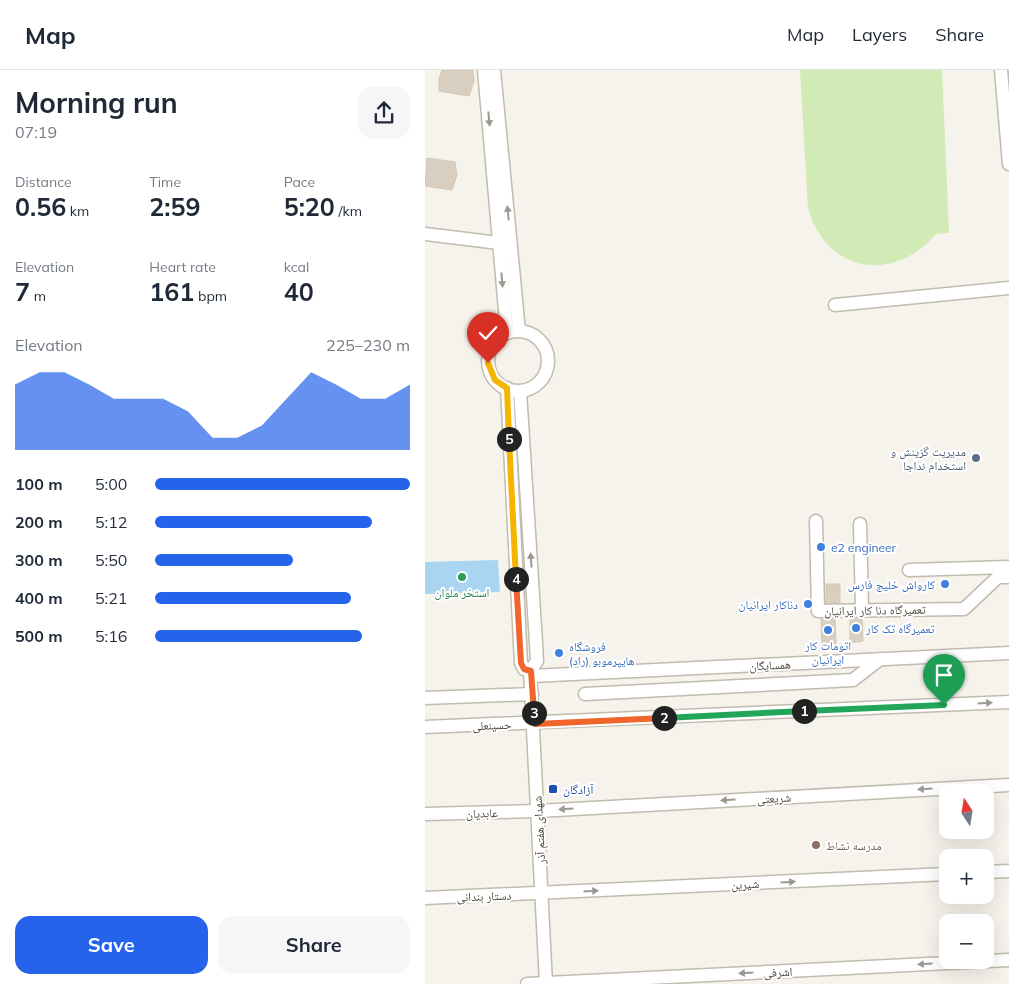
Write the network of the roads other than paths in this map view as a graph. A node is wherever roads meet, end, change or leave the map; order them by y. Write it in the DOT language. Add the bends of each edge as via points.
graph roads {
  1 [pos="484,70"];
  2 [pos="494,70"];
  3 [pos="1001,70"];
  4 [pos="1009,164"];
  5 [pos="425,234"];
  6 [pos="499,243"];
  7 [pos="1009,288"];
  8 [pos="835,305"];
  9 [pos="513,332"];
  10 [pos="507,388"];
  11 [pos="520,391"];
  12 [pos="816,521"];
  13 [pos="860,524"];
  14 [pos="1009,567"];
  15 [pos="909,570"];
  16 [pos="1009,577"];
  17 [pos="862,610"];
  18 [pos="534,616"];
  19 [pos="518,617"];
  20 [pos="1009,653"];
  21 [pos="880,659"];
  22 [pos="531,674"];
  23 [pos="533,694"];
  24 [pos="585,694"];
  25 [pos="425,698"];
  26 [pos="1009,702"];
  27 [pos="535,724"];
  28 [pos="425,727"];
  29 [pos="1009,784"];
  30 [pos="538,811"];
  31 [pos="425,814"];
  32 [pos="1009,871"];
  33 [pos="994,872"];
  34 [pos="939,874"];
  35 [pos="542,894"];
  36 [pos="425,898"];
  37 [pos="1009,960"];
  38 [pos="527,984"];
  39 [pos="546,984"];
  1 -- 6 [label="street, one-way"];
  9 -- 2 [label="street, one-way"];
  3 -- 4 [label="street"];
  5 -- 6 [label="street"];
  6 -- 9 [label="street, one-way"];
  7 -- 8 [label="street"];
  9 -- 10 [label="street" via="493,344 488,363 495,380"];
  9 -- 11 [label="street" via="536,336 547,354 545,374 539,382"];
  10 -- 11 [label="street"];
  10 -- 19 [label="street"];
  18 -- 11 [label="street, one-way"];
  12 -- 17 [label="street, تعمیرگاه دنا کار ایرانیان" via="818,611"];
  13 -- 17 [label="street"];
  14 -- 15 [label="street"];
  16 -- 17 [label="street, تعمیرگاه دنا کار ایرانیان" via="998,577 964,609"];
  18 -- 19 [label="street"];
  18 -- 22 [label="street" via="537,661"];
  19 -- 22 [label="street" via="521,663"];
  20 -- 21 [label="street, همسایگان"];
  21 -- 22 [label="street, همسایگان"];
  21 -- 24 [label="street" via="853,680"];
  22 -- 23 [label="street, شهدای هفتم آذر"];
  23 -- 25 [label="street"];
  23 -- 27 [label="street, شهدای هفتم آذر"];
  27 -- 26 [label="street, حسینعلی, one-way"];
  27 -- 28 [label="street, حسینعلی"];
  27 -- 30 [label="street, شهدای هفتم آذر"];
  29 -- 30 [label="street, شریعتی, one-way"];
  30 -- 31 [label="street, عابدیان"];
  30 -- 35 [label="street, شهدای هفتم آذر"];
  32 -- 33 [label="street"];
  35 -- 34 [label="street, شیرین, one-way"];
  35 -- 36 [label="street, دستار بندانی"];
  35 -- 39 [label="street, شهدای هفتم آذر"];
  37 -- 39 [label="street, اشرفی, one-way"];
  38 -- 39 [label="street, اشرفی"];
}
